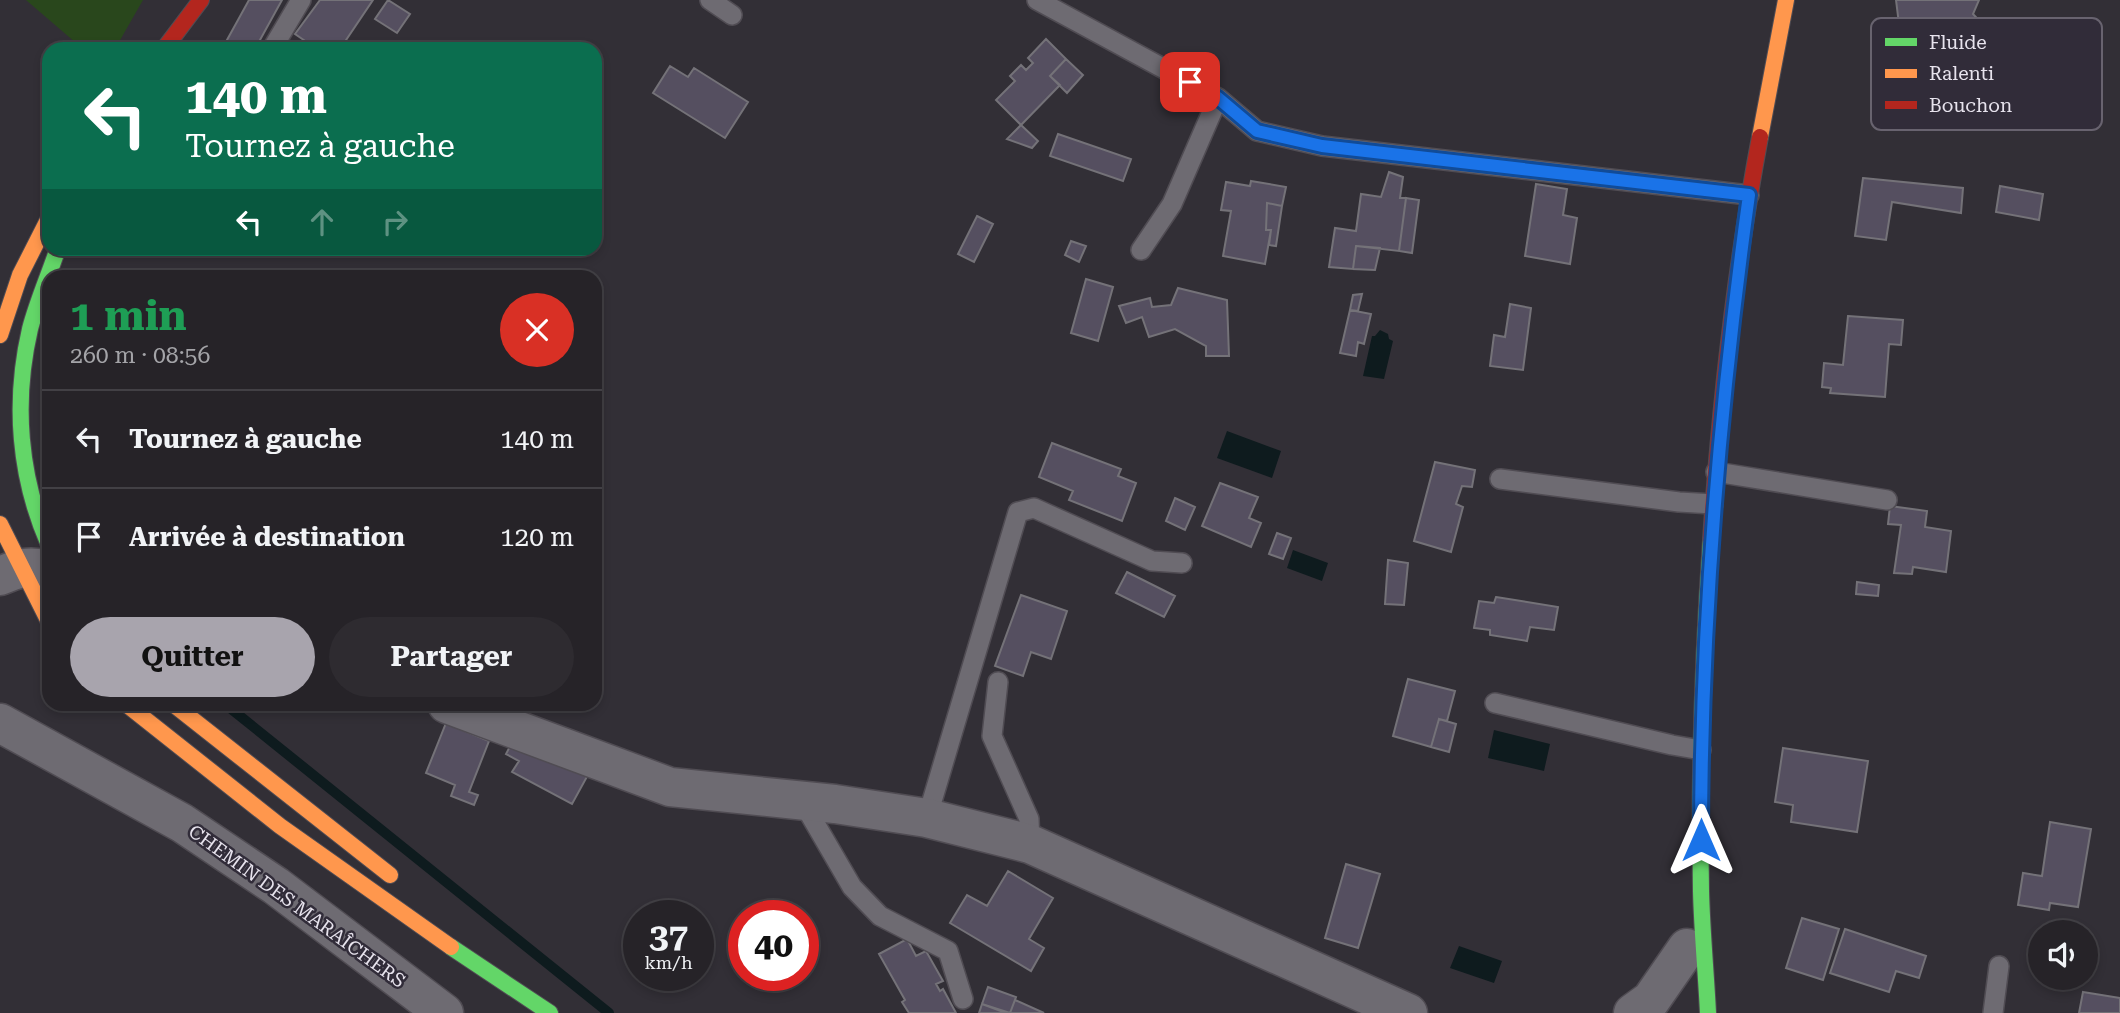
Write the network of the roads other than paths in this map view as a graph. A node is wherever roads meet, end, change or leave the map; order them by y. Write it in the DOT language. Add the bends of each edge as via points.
graph roads {
  1 [pos="201,0"];
  2 [pos="301,0"];
  3 [pos="710,0"];
  4 [pos="1037,0"];
  5 [pos="1786,0"];
  6 [pos="732,15"];
  7 [pos="169,42"];
  8 [pos="276,42"];
  9 [pos="1218,98"];
  10 [pos="1749,195"];
  11 [pos="42,232"];
  12 [pos="1141,250"];
  13 [pos="42,294"];
  14 [pos="0,335"];
  15 [pos="1716,472"];
  16 [pos="1500,480"];
  17 [pos="33,500"];
  18 [pos="1886,500"];
  19 [pos="1713,504"];
  20 [pos="0,524"];
  21 [pos="1182,563"];
  22 [pos="29,565"];
  23 [pos="42,602"];
  24 [pos="998,682"];
  25 [pos="1494,703"];
  26 [pos="134,711"];
  27 [pos="182,711"];
  28 [pos="466,711"];
  29 [pos="0,723"];
  30 [pos="1701,750"];
  31 [pos="802,801"];
  32 [pos="927,818"];
  33 [pos="1030,845"];
  34 [pos="402,885"];
  35 [pos="1701,892"];
  36 [pos="478,945"];
  37 [pos="1687,948"];
  38 [pos="1999,966"];
  39 [pos="963,999"];
  40 [pos="1703,1005"];
  41 [pos="444,1013"];
  42 [pos="551,1013"];
  43 [pos="1408,1013"];
  44 [pos="1633,1013"];
  45 [pos="1993,1013"];
  1 -- 7 [label="main road"];
  2 -- 8 [label="lane"];
  3 -- 6 [label="lane"];
  4 -- 9 [label="lane"];
  5 -- 10 [label="main road"];
  9 -- 10 [label="lane" via="1257,131 1322,146"];
  9 -- 12 [label="lane" via="1172,204"];
  10 -- 15 [label="main road"];
  11 -- 14 [label="main road"];
  13 -- 17 [label="main road" via="30,328 20,409"];
  15 -- 18 [label="lane"];
  15 -- 19 [label="main road"];
  16 -- 19 [label="lane"];
  17 -- 22 [label="street"];
  19 -- 30 [label="main road"];
  20 -- 22 [label="main road"];
  21 -- 32 [label="lane" via="1152,561 1034,508 1018,512"];
  22 -- 23 [label="main road"];
  24 -- 33 [label="lane" via="992,736 1029,819"];
  25 -- 30 [label="lane"];
  26 -- 42 [label="main road" via="301,842"];
  27 -- 34 [label="main road"];
  28 -- 31 [label="street" via="670,787"];
  29 -- 41 [label="street, CHEMIN DES MARAÎCHERS" via="182,823 276,886"];
  30 -- 35 [label="main road"];
  31 -- 32 [label="street"];
  31 -- 39 [label="lane" via="852,887 880,916 948,951"];
  32 -- 33 [label="street"];
  33 -- 43 [label="street"];
  35 -- 37 [label="main road"];
  35 -- 40 [label="main road"];
  36 -- 42 [label="main road"];
  37 -- 40 [label="main road"];
  37 -- 44 [label="street" via="1651,1000"];
  38 -- 45 [label="lane"];
}
